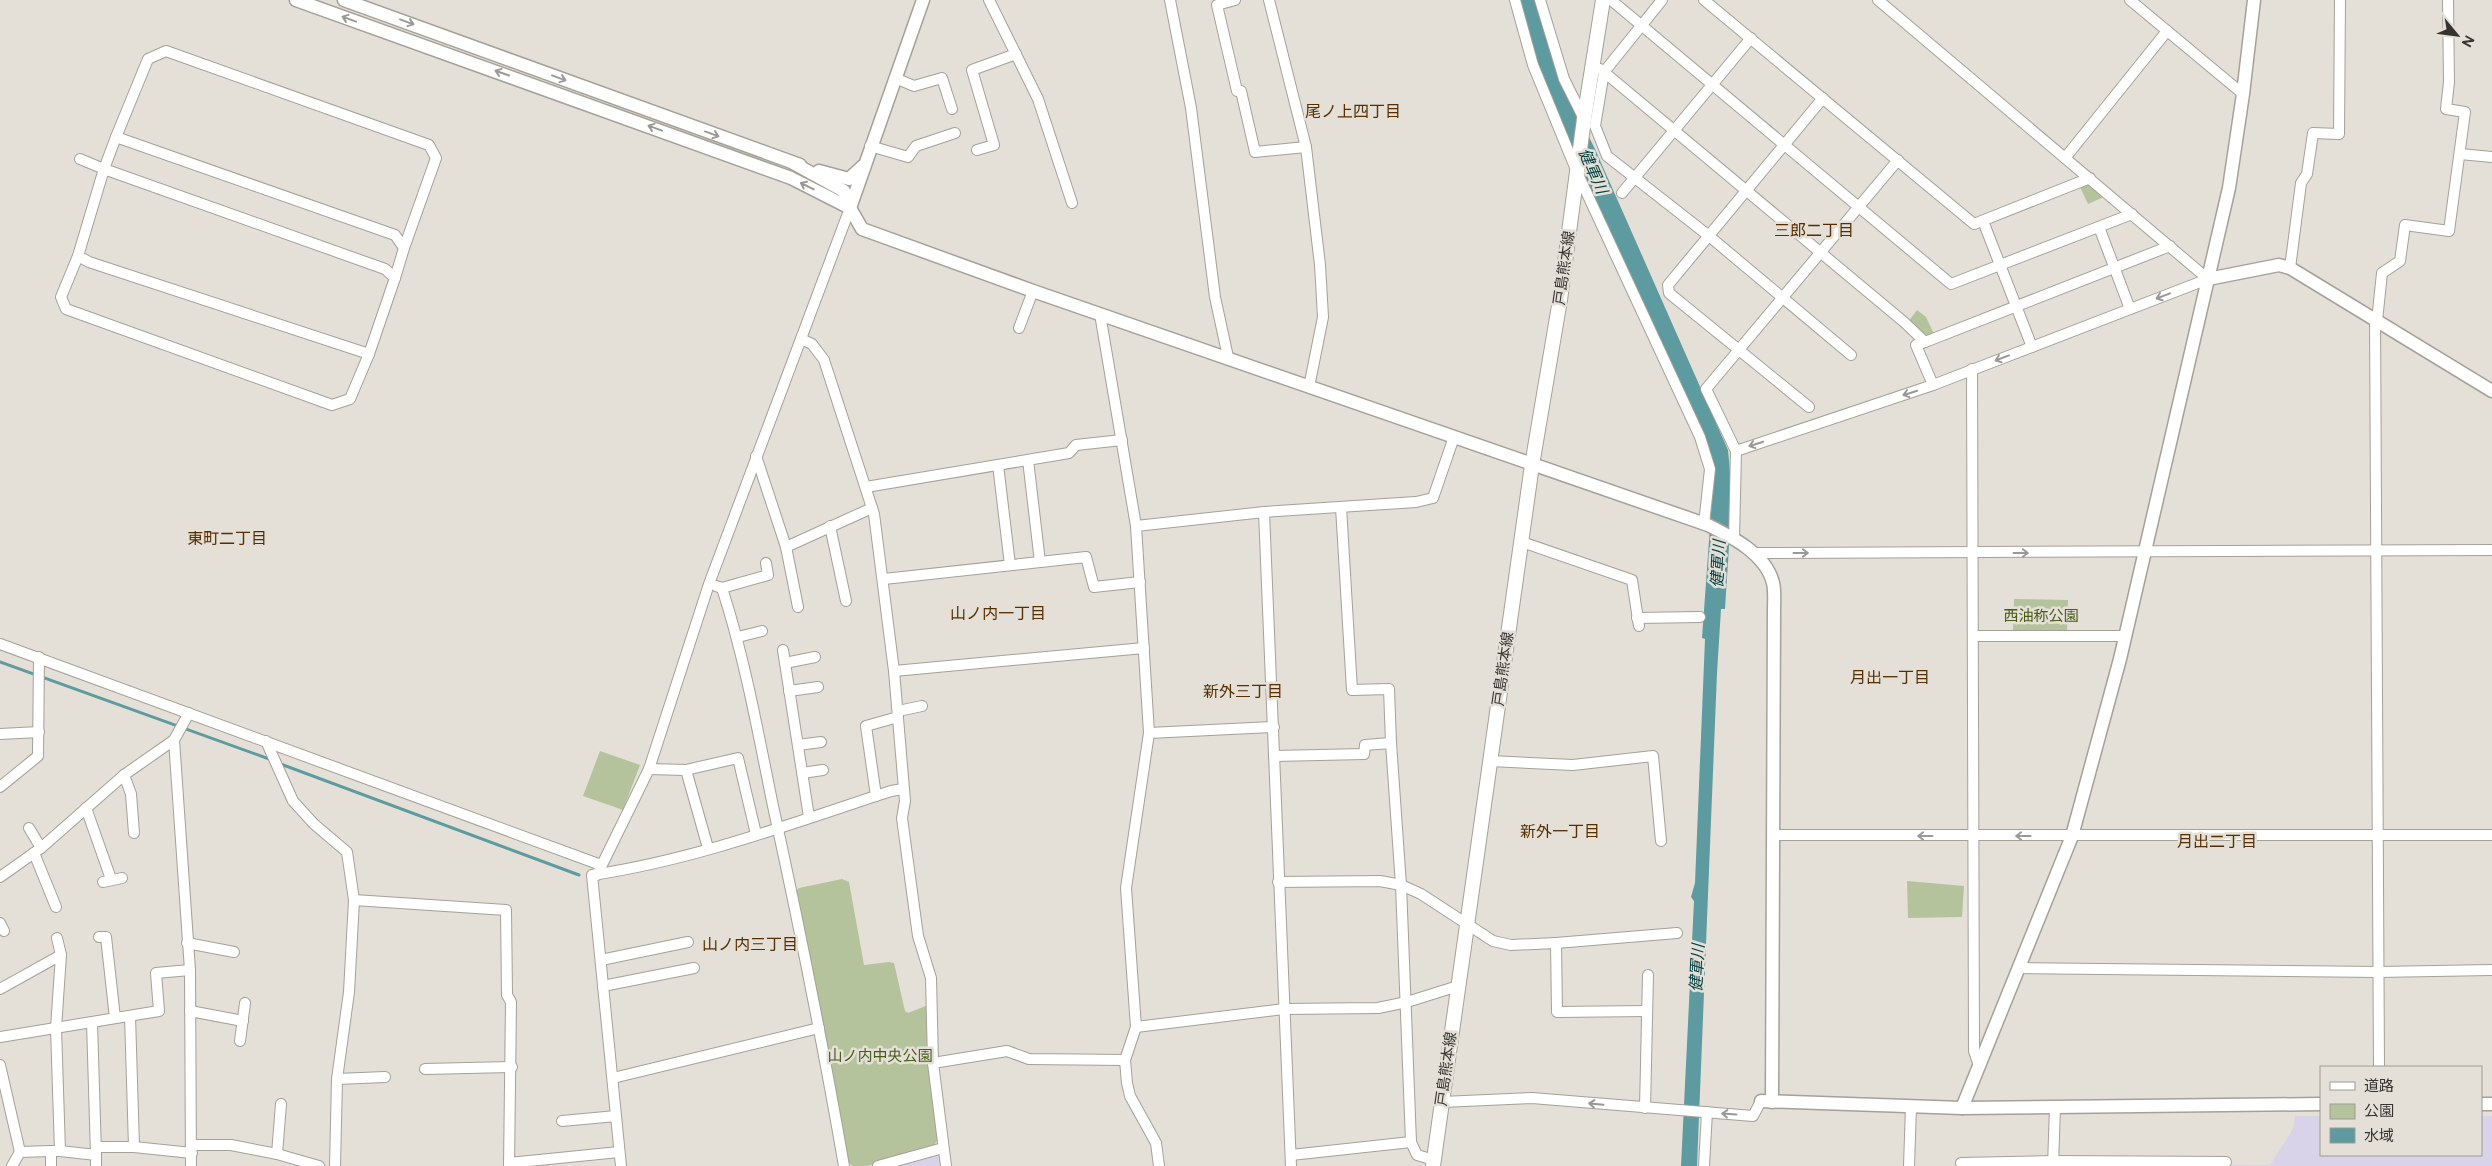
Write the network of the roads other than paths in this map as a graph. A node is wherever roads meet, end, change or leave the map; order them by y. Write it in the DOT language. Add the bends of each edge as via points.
graph roads {
  1 [pos="296,0"];
  2 [pos="344,0"];
  3 [pos="923,0"];
  4 [pos="989,0"];
  5 [pos="1170,0"];
  6 [pos="1234,0"];
  7 [pos="1269,0"];
  8 [pos="1515,0"];
  9 [pos="1540,0"];
  10 [pos="1603,0"];
  11 [pos="1611,0"];
  12 [pos="1662,0"];
  13 [pos="1704,0"];
  14 [pos="1878,0"];
  15 [pos="2130,0"];
  16 [pos="2254,0"];
  17 [pos="2340,0"];
  18 [pos="2448,0"];
  19 [pos="1642,26"];
  20 [pos="2168,31"];
  21 [pos="1751,38"];
  22 [pos="1016,54"];
  23 [pos="1599,68"];
  24 [pos="894,78"];
  25 [pos="1712,84"];
  26 [pos="2243,94"];
  27 [pos="1823,98"];
  28 [pos="952,109"];
  29 [pos="1584,119"];
  30 [pos="1674,131"];
  31 [pos="955,133"];
  32 [pos="116,137"];
  33 [pos="1786,145"];
  34 [pos="870,146"];
  35 [pos="1306,146"];
  36 [pos="977,150"];
  37 [pos="2460,154"];
  38 [pos="2492,157"];
  39 [pos="2065,158"];
  40 [pos="80,159"];
  41 [pos="1898,160"];
  42 [pos="793,163"];
  43 [pos="863,166"];
  44 [pos="104,169"];
  45 [pos="1577,172"];
  46 [pos="1635,178"];
  47 [pos="2090,178"];
  48 [pos="1747,191"];
  49 [pos="1622,193"];
  50 [pos="1072,203"];
  51 [pos="1858,206"];
  52 [pos="850,208"];
  53 [pos="2132,214"];
  54 [pos="1984,221"];
  55 [pos="2099,227"];
  56 [pos="1709,236"];
  57 [pos="2170,246"];
  58 [pos="404,248"];
  59 [pos="1820,252"];
  60 [pos="78,256"];
  61 [pos="2001,264"];
  62 [pos="2114,268"];
  63 [pos="2290,268"];
  64 [pos="394,278"];
  65 [pos="2208,278"];
  66 [pos="1033,291"];
  67 [pos="1782,297"];
  68 [pos="2017,306"];
  69 [pos="2130,309"];
  70 [pos="1100,314"];
  71 [pos="2376,321"];
  72 [pos="1019,328"];
  73 [pos="801,339"];
  74 [pos="1925,342"];
  75 [pos="2032,346"];
  76 [pos="1739,350"];
  77 [pos="369,354"];
  78 [pos="1851,355"];
  79 [pos="1228,357"];
  80 [pos="1972,369"];
  81 [pos="1933,385"];
  82 [pos="1309,387"];
  83 [pos="2492,391"];
  84 [pos="1809,408"];
  85 [pos="1454,437"];
  86 [pos="1122,440"];
  87 [pos="1736,450"];
  88 [pos="756,456"];
  89 [pos="1028,460"];
  90 [pos="998,465"];
  91 [pos="1532,465"];
  92 [pos="866,487"];
  93 [pos="1342,507"];
  94 [pos="872,508"];
  95 [pos="1264,512"];
  96 [pos="1706,524"];
  97 [pos="830,526"];
  98 [pos="1136,526"];
  99 [pos="1733,538"];
  100 [pos="1522,542"];
  101 [pos="786,548"];
  102 [pos="2376,550"];
  103 [pos="2492,550"];
  104 [pos="2145,552"];
  105 [pos="1752,553"];
  106 [pos="1973,553"];
  107 [pos="1040,562"];
  108 [pos="766,563"];
  109 [pos="1010,565"];
  110 [pos="884,579"];
  111 [pos="1140,582"];
  112 [pos="709,584"];
  113 [pos="722,588"];
  114 [pos="846,601"];
  115 [pos="798,607"];
  116 [pos="1700,617"];
  117 [pos="762,630"];
  118 [pos="1973,636"];
  119 [pos="2125,636"];
  120 [pos="738,637"];
  121 [pos="0,644"];
  122 [pos="1144,648"];
  123 [pos="783,650"];
  124 [pos="39,657"];
  125 [pos="815,657"];
  126 [pos="785,663"];
  127 [pos="894,671"];
  128 [pos="818,687"];
  129 [pos="789,691"];
  130 [pos="922,706"];
  131 [pos="189,713"];
  132 [pos="898,714"];
  133 [pos="1274,727"];
  134 [pos="39,732"];
  135 [pos="1149,733"];
  136 [pos="0,734"];
  137 [pos="174,740"];
  138 [pos="266,742"];
  139 [pos="821,742"];
  140 [pos="1391,744"];
  141 [pos="798,745"];
  142 [pos="1274,756"];
  143 [pos="1490,761"];
  144 [pos="648,769"];
  145 [pos="686,770"];
  146 [pos="823,770"];
  147 [pos="802,773"];
  148 [pos="124,775"];
  149 [pos="0,787"];
  150 [pos="903,789"];
  151 [pos="876,796"];
  152 [pos="86,808"];
  153 [pos="809,817"];
  154 [pos="29,828"];
  155 [pos="778,829"];
  156 [pos="134,833"];
  157 [pos="756,834"];
  158 [pos="2378,835"];
  159 [pos="2492,835"];
  160 [pos="1773,836"];
  161 [pos="2072,836"];
  162 [pos="1974,837"];
  163 [pos="1661,841"];
  164 [pos="708,848"];
  165 [pos="38,851"];
  166 [pos="599,870"];
  167 [pos="1,875"];
  168 [pos="122,878"];
  169 [pos="1278,882"];
  170 [pos="1401,885"];
  171 [pos="354,900"];
  172 [pos="56,907"];
  173 [pos="1469,924"];
  174 [pos="1677,933"];
  175 [pos="57,938"];
  176 [pos="99,938"];
  177 [pos="187,942"];
  178 [pos="688,942"];
  179 [pos="1556,943"];
  180 [pos="234,952"];
  181 [pos="61,955"];
  182 [pos="601,960"];
  183 [pos="694,968"];
  184 [pos="2019,968"];
  185 [pos="190,970"];
  186 [pos="2492,970"];
  187 [pos="2378,972"];
  188 [pos="1648,975"];
  189 [pos="603,986"];
  190 [pos="1458,986"];
  191 [pos="0,989"];
  192 [pos="245,1003"];
  193 [pos="1405,1003"];
  194 [pos="1284,1009"];
  195 [pos="1647,1011"];
  196 [pos="190,1012"];
  197 [pos="130,1016"];
  198 [pos="115,1018"];
  199 [pos="243,1021"];
  200 [pos="92,1022"];
  201 [pos="1136,1027"];
  202 [pos="56,1028"];
  203 [pos="820,1028"];
  204 [pos="0,1038"];
  205 [pos="240,1041"];
  206 [pos="1125,1060"];
  207 [pos="933,1063"];
  208 [pos="0,1065"];
  209 [pos="1979,1066"];
  210 [pos="2378,1066"];
  211 [pos="512,1067"];
  212 [pos="425,1069"];
  213 [pos="385,1077"];
  214 [pos="613,1078"];
  215 [pos="337,1080"];
  216 [pos="1442,1102"];
  217 [pos="1767,1102"];
  218 [pos="281,1104"];
  219 [pos="2320,1104"];
  220 [pos="1911,1107"];
  221 [pos="2055,1107"];
  222 [pos="1645,1108"];
  223 [pos="1962,1108"];
  224 [pos="1706,1112"];
  225 [pos="616,1116"];
  226 [pos="562,1121"];
  227 [pos="1412,1142"];
  228 [pos="134,1147"];
  229 [pos="943,1148"];
  230 [pos="192,1149"];
  231 [pos="55,1151"];
  232 [pos="20,1152"];
  233 [pos="619,1152"];
  234 [pos="277,1154"];
  235 [pos="1291,1155"];
  236 [pos="96,1156"];
  237 [pos="561,1162"];
  238 [pos="2226,1162"];
  239 [pos="1433,1163"];
  240 [pos="1960,1163"];
  241 [pos="2053,1163"];
  242 [pos="509,1165"];
  243 [pos="12,1166"];
  244 [pos="51,1166"];
  245 [pos="191,1166"];
  246 [pos="319,1166"];
  247 [pos="335,1166"];
  248 [pos="621,1166"];
  249 [pos="844,1166"];
  250 [pos="878,1166"];
  251 [pos="946,1166"];
  252 [pos="1159,1166"];
  253 [pos="1291,1166"];
  254 [pos="1704,1166"];
  255 [pos="1909,1166"];
  52 -- 1 [label="street, one-way" via="791,178"];
  2 -- 42 [label="street, one-way"];
  3 -- 24 [label="street"];
  4 -- 22 [label="street"];
  5 -- 79 [label="street" via="1191,108 1216,297"];
  6 -- 35 [label="street" via="1217,5 1255,152"];
  7 -- 35 [label="street"];
  8 -- 45 [label="street" via="1533,65"];
  9 -- 29 [label="street" via="1564,78"];
  10 -- 23 [label="main road"];
  11 -- 19 [label="street"];
  12 -- 19 [label="street"];
  13 -- 21 [label="street"];
  14 -- 39 [label="street"];
  15 -- 20 [label="street"];
  16 -- 26 [label="street"];
  17 -- 63 [label="street" via="2338,134 2313,133 2307,174 2301,183"];
  18 -- 37 [label="street" via="2449,82 2446,109 2465,112"];
  19 -- 23 [label="street"];
  19 -- 25 [label="street"];
  20 -- 26 [label="street"];
  20 -- 39 [label="street"];
  21 -- 25 [label="street"];
  21 -- 27 [label="street"];
  22 -- 36 [label="street" via="972,70 994,145"];
  22 -- 50 [label="street" via="1038,99"];
  23 -- 29 [label="main road"];
  23 -- 30 [label="street"];
  23 -- 46 [label="street" via="1595,126 1607,156"];
  24 -- 28 [label="street" via="914,86 942,78"];
  24 -- 34 [label="street"];
  25 -- 30 [label="street"];
  25 -- 33 [label="street"];
  26 -- 65 [label="street" via="2228,188"];
  27 -- 33 [label="street"];
  27 -- 41 [label="street"];
  29 -- 45 [label="main road, 戸島熊本線"];
  30 -- 46 [label="street"];
  30 -- 48 [label="street"];
  31 -- 34 [label="street" via="916,146 908,156"];
  32 -- 44 [label="street"];
  32 -- 58 [label="street" via="395,235"];
  32 -- 58 [label="street" via="148,59 166,50 429,145 436,158"];
  33 -- 48 [label="street"];
  33 -- 51 [label="street"];
  34 -- 43 [label="street"];
  35 -- 82 [label="street" via="1323,317"];
  37 -- 38 [label="street"];
  37 -- 71 [label="street" via="2449,231 2405,225 2400,261 2382,274"];
  39 -- 47 [label="street"];
  40 -- 44 [label="street"];
  41 -- 51 [label="street"];
  41 -- 54 [label="street" via="1974,224"];
  42 -- 43 [label="street" via="849,179"];
  42 -- 52 [label="street" via="844,191"];
  43 -- 52 [label="street"];
  44 -- 60 [label="street"];
  44 -- 64 [label="street" via="385,269"];
  45 -- 91 [label="main road, 戸島熊本線" via="1560,300"];
  45 -- 96 [label="street" via="1700,437 1710,469"];
  46 -- 49 [label="street"];
  46 -- 56 [label="street"];
  47 -- 53 [label="street"];
  47 -- 54 [label="street"];
  48 -- 56 [label="street"];
  48 -- 59 [label="street"];
  51 -- 59 [label="street"];
  51 -- 61 [label="street" via="1951,284"];
  52 -- 66 [label="street" via="862,229"];
  52 -- 73 [label="street"];
  53 -- 55 [label="street"];
  53 -- 57 [label="street"];
  54 -- 61 [label="street"];
  55 -- 61 [label="street"];
  55 -- 62 [label="street"];
  56 -- 67 [label="street"];
  56 -- 76 [label="street" via="1668,285 1669,293"];
  57 -- 62 [label="street"];
  57 -- 65 [label="street"];
  58 -- 64 [label="street"];
  59 -- 67 [label="street"];
  59 -- 74 [label="street"];
  60 -- 77 [label="street"];
  60 -- 77 [label="street" via="61,297 66,309 332,405 350,399"];
  61 -- 68 [label="street"];
  62 -- 68 [label="street"];
  62 -- 69 [label="street"];
  63 -- 65 [label="street" via="2279,265"];
  63 -- 71 [label="street"];
  64 -- 77 [label="street"];
  65 -- 69 [label="street, one-way"];
  65 -- 104 [label="street"];
  66 -- 70 [label="street"];
  66 -- 72 [label="street"];
  67 -- 76 [label="street"];
  67 -- 78 [label="street"];
  68 -- 74 [label="street"];
  68 -- 75 [label="street"];
  69 -- 75 [label="street"];
  70 -- 79 [label="street"];
  70 -- 86 [label="street"];
  71 -- 83 [label="street"];
  71 -- 102 [label="street"];
  73 -- 88 [label="street"];
  73 -- 92 [label="street" via="812,344 824,360"];
  74 -- 81 [label="street" via="1916,345"];
  75 -- 80 [label="street, one-way"];
  76 -- 84 [label="street"];
  76 -- 87 [label="street" via="1706,389"];
  79 -- 82 [label="street"];
  80 -- 81 [label="street"];
  80 -- 106 [label="street"];
  81 -- 87 [label="street, one-way"];
  82 -- 85 [label="street"];
  85 -- 91 [label="street"];
  85 -- 93 [label="street" via="1433,498"];
  86 -- 89 [label="street" via="1076,445 1069,453"];
  86 -- 98 [label="street"];
  87 -- 99 [label="street"];
  88 -- 101 [label="street"];
  88 -- 112 [label="street"];
  89 -- 90 [label="street"];
  89 -- 107 [label="street"];
  90 -- 92 [label="street"];
  90 -- 109 [label="street"];
  91 -- 96 [label="street"];
  91 -- 100 [label="main road, 戸島熊本線"];
  92 -- 94 [label="street"];
  93 -- 95 [label="street"];
  93 -- 140 [label="street" via="1352,690 1389,689"];
  94 -- 97 [label="street"];
  94 -- 110 [label="street"];
  95 -- 98 [label="street"];
  95 -- 133 [label="street"];
  96 -- 99 [label="street"];
  97 -- 101 [label="street"];
  97 -- 114 [label="street"];
  98 -- 111 [label="street"];
  99 -- 105 [label="street"];
  100 -- 116 [label="street" via="1632,580 1638,622"];
  100 -- 143 [label="main road, 戸島熊本線"];
  101 -- 115 [label="street"];
  102 -- 103 [label="street"];
  102 -- 104 [label="street"];
  102 -- 158 [label="street"];
  106 -- 104 [label="street, one-way"];
  104 -- 119 [label="street"];
  105 -- 106 [label="street, one-way"];
  105 -- 160 [label="street" via="1764,564 1773,584"];
  106 -- 118 [label="street"];
  107 -- 109 [label="street"];
  107 -- 111 [label="street" via="1086,557 1094,587"];
  108 -- 113 [label="street" via="768,575"];
  109 -- 110 [label="street"];
  110 -- 127 [label="street"];
  111 -- 122 [label="street"];
  112 -- 113 [label="street"];
  112 -- 144 [label="street"];
  113 -- 120 [label="street"];
  117 -- 120 [label="street"];
  118 -- 119 [label="street"];
  118 -- 162 [label="street"];
  119 -- 161 [label="street"];
  120 -- 155 [label="street"];
  121 -- 124 [label="street"];
  122 -- 127 [label="street"];
  122 -- 135 [label="street"];
  123 -- 126 [label="street"];
  124 -- 131 [label="street"];
  124 -- 134 [label="street"];
  125 -- 126 [label="street"];
  126 -- 129 [label="street"];
  127 -- 132 [label="street"];
  128 -- 129 [label="street"];
  129 -- 141 [label="street"];
  130 -- 132 [label="street"];
  131 -- 137 [label="street"];
  131 -- 138 [label="street"];
  132 -- 150 [label="street"];
  132 -- 151 [label="street" via="866,726"];
  133 -- 135 [label="street"];
  133 -- 142 [label="street"];
  134 -- 136 [label="street"];
  134 -- 149 [label="street" via="38,756"];
  135 -- 201 [label="street" via="1126,888"];
  137 -- 148 [label="street"];
  137 -- 177 [label="street"];
  138 -- 166 [label="street"];
  138 -- 171 [label="street" via="292,801 347,852"];
  139 -- 141 [label="street"];
  140 -- 142 [label="street" via="1365,745 1364,754"];
  140 -- 170 [label="street"];
  141 -- 147 [label="street"];
  142 -- 169 [label="street"];
  143 -- 163 [label="street" via="1573,765 1653,756"];
  143 -- 173 [label="main road, 戸島熊本線"];
  144 -- 145 [label="street"];
  144 -- 166 [label="street"];
  145 -- 157 [label="street" via="738,758"];
  145 -- 164 [label="street"];
  146 -- 147 [label="street"];
  147 -- 153 [label="street"];
  148 -- 152 [label="street"];
  148 -- 156 [label="street" via="131,794"];
  150 -- 151 [label="street"];
  150 -- 207 [label="street" via="902,818 918,936 931,978"];
  151 -- 153 [label="street"];
  152 -- 165 [label="street"];
  152 -- 168 [label="street" via="107,880"];
  153 -- 155 [label="street"];
  154 -- 165 [label="street"];
  155 -- 157 [label="street"];
  155 -- 203 [label="street"];
  157 -- 164 [label="street"];
  158 -- 159 [label="street"];
  158 -- 161 [label="street"];
  158 -- 187 [label="street"];
  162 -- 160 [label="street, one-way"];
  160 -- 217 [label="street"];
  161 -- 162 [label="street, one-way"];
  161 -- 184 [label="street"];
  162 -- 209 [label="street" via="1974,1051"];
  164 -- 166 [label="street" via="656,864"];
  165 -- 167 [label="street"];
  165 -- 172 [label="street"];
  166 -- 182 [label="street" via="592,875"];
  169 -- 170 [label="street" via="1380,881"];
  169 -- 194 [label="street"];
  170 -- 173 [label="street"];
  170 -- 193 [label="street"];
  171 -- 211 [label="street" via="506,910"];
  171 -- 215 [label="street" via="349,992"];
  173 -- 179 [label="street" via="1493,941 1512,945"];
  173 -- 190 [label="main road, 戸島熊本線"];
  174 -- 179 [label="street"];
  175 -- 181 [label="street"];
  176 -- 198 [label="street" via="106,937"];
  177 -- 180 [label="street"];
  177 -- 185 [label="street"];
  178 -- 182 [label="street"];
  179 -- 195 [label="street" via="1557,1012"];
  181 -- 191 [label="street"];
  181 -- 202 [label="street"];
  182 -- 189 [label="street"];
  183 -- 189 [label="street"];
  184 -- 187 [label="street"];
  184 -- 209 [label="street"];
  185 -- 196 [label="street"];
  185 -- 197 [label="street" via="156,974 159,1011"];
  186 -- 187 [label="street"];
  187 -- 210 [label="street"];
  188 -- 195 [label="street"];
  189 -- 214 [label="street"];
  190 -- 193 [label="street"];
  190 -- 216 [label="main road, 戸島熊本線"];
  192 -- 199 [label="street"];
  193 -- 194 [label="street" via="1378,1008"];
  193 -- 227 [label="street"];
  194 -- 201 [label="street"];
  194 -- 235 [label="street"];
  195 -- 222 [label="street"];
  196 -- 199 [label="street"];
  196 -- 230 [label="street"];
  197 -- 198 [label="street"];
  197 -- 228 [label="street"];
  198 -- 200 [label="street"];
  199 -- 205 [label="street"];
  200 -- 202 [label="street"];
  200 -- 236 [label="street"];
  201 -- 206 [label="street"];
  202 -- 204 [label="street"];
  202 -- 231 [label="street"];
  203 -- 214 [label="street"];
  203 -- 249 [label="street"];
  206 -- 207 [label="street" via="1030,1059 1007,1050"];
  206 -- 252 [label="street" via="1130,1096 1156,1143"];
  207 -- 229 [label="street"];
  208 -- 232 [label="street"];
  209 -- 223 [label="street"];
  211 -- 212 [label="street"];
  211 -- 242 [label="street"];
  213 -- 215 [label="street"];
  214 -- 225 [label="street"];
  215 -- 247 [label="street"];
  222 -- 216 [label="street, one-way" via="1532,1098"];
  216 -- 239 [label="main road, 戸島熊本線"];
  217 -- 220 [label="street"];
  217 -- 224 [label="street, one-way" via="1753,1116"];
  218 -- 234 [label="street"];
  219 -- 221 [label="street"];
  220 -- 223 [label="street"];
  220 -- 255 [label="street"];
  221 -- 223 [label="street"];
  221 -- 241 [label="street"];
  222 -- 224 [label="street"];
  224 -- 254 [label="street"];
  225 -- 226 [label="street"];
  225 -- 233 [label="street"];
  227 -- 235 [label="street"];
  227 -- 239 [label="street" via="1417,1155"];
  228 -- 230 [label="street"];
  228 -- 236 [label="street"];
  229 -- 250 [label="street"];
  229 -- 251 [label="street"];
  230 -- 234 [label="street" via="231,1145"];
  230 -- 245 [label="street"];
  231 -- 232 [label="street"];
  231 -- 236 [label="street"];
  231 -- 244 [label="street"];
  232 -- 243 [label="street"];
  233 -- 237 [label="street"];
  233 -- 248 [label="street"];
  234 -- 246 [label="street"];
  235 -- 253 [label="street"];
  237 -- 242 [label="street"];
  238 -- 241 [label="street"];
  240 -- 241 [label="street"];
}
